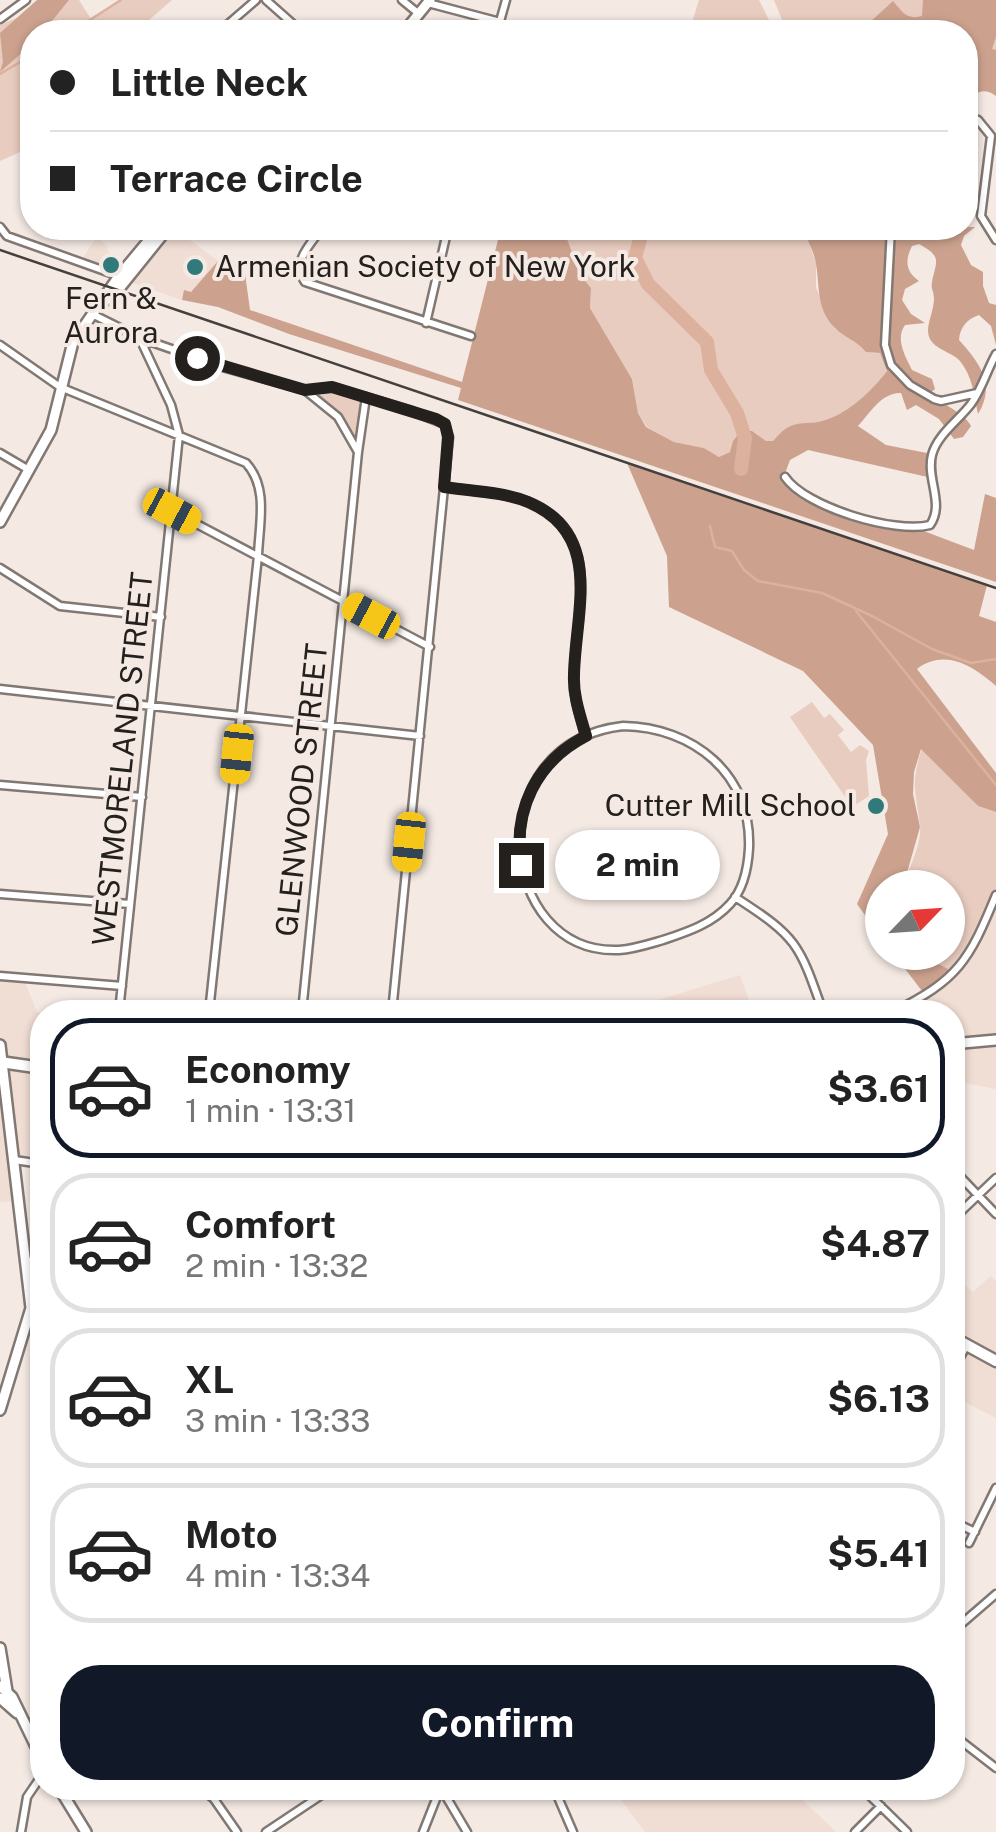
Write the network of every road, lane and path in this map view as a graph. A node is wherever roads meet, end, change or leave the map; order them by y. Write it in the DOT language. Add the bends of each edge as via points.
graph roads {
  1 [pos="26,0"];
  2 [pos="256,0"];
  3 [pos="266,0"];
  4 [pos="402,0"];
  5 [pos="429,1"];
  6 [pos="418,14"];
  7 [pos="0,19"];
  8 [pos="233,20"];
  9 [pos="288,20"];
  10 [pos="413,20"];
  11 [pos="493,20"];
  12 [pos="978,120"];
  13 [pos="0,227"];
  14 [pos="149,240"];
  15 [pos="158,240"];
  16 [pos="314,240"];
  17 [pos="443,240"];
  18 [pos="890,240"];
  19 [pos="996,240"];
  20 [pos="119,276"];
  21 [pos="101,304"];
  22 [pos="92,314"];
  23 [pos="426,323"];
  24 [pos="471,336"];
  25 [pos="140,338"];
  26 [pos="0,345"];
  27 [pos="996,354"];
  28 [pos="60,387"];
  29 [pos="305,390"];
  30 [pos="978,392"];
  31 [pos="366,397"];
  32 [pos="179,435"];
  33 [pos="358,452"];
  34 [pos="0,453"];
  35 [pos="30,470"];
  36 [pos="785,477"];
  37 [pos="444,487"];
  38 [pos="172,511"];
  39 [pos="0,522"];
  40 [pos="258,556"];
  41 [pos="0,568"];
  42 [pos="344,602"];
  43 [pos="160,618"];
  44 [pos="430,647"];
  45 [pos="0,689"];
  46 [pos="151,708"];
  47 [pos="241,717"];
  48 [pos="331,726"];
  49 [pos="420,736"];
  50 [pos="586,736"];
  51 [pos="0,785"];
  52 [pos="142,797"];
  53 [pos="0,894"];
  54 [pos="996,895"];
  55 [pos="735,898"];
  56 [pos="130,904"];
  57 [pos="0,976"];
  58 [pos="122,986"];
  59 [pos="120,1000"];
  60 [pos="210,1000"];
  61 [pos="303,1000"];
  62 [pos="393,1000"];
  63 [pos="819,1000"];
  64 [pos="912,1000"];
  65 [pos="996,1040"];
  66 [pos="965,1043"];
  67 [pos="0,1045"];
  68 [pos="1,1062"];
  69 [pos="30,1066"];
  70 [pos="12,1160"];
  71 [pos="30,1162"];
  72 [pos="996,1178"];
  73 [pos="965,1182"];
  74 [pos="978,1195"];
  75 [pos="965,1208"];
  76 [pos="996,1214"];
  77 [pos="24,1261"];
  78 [pos="30,1261"];
  79 [pos="30,1301"];
  80 [pos="30,1311"];
  81 [pos="966,1345"];
  82 [pos="996,1361"];
  83 [pos="0,1410"];
  84 [pos="996,1488"];
  85 [pos="965,1527"];
  86 [pos="975,1532"];
  87 [pos="969,1542"];
  88 [pos="996,1594"];
  89 [pos="965,1621"];
  90 [pos="0,1648"];
  91 [pos="2,1692"];
  92 [pos="30,1736"];
  93 [pos="965,1744"];
  94 [pos="996,1768"];
  95 [pos="30,1792"];
  96 [pos="66,1800"];
  97 [pos="214,1800"];
  98 [pos="307,1800"];
  99 [pos="435,1800"];
  100 [pos="448,1800"];
  101 [pos="559,1800"];
  102 [pos="875,1800"];
  103 [pos="881,1806"];
  104 [pos="21,1832"];
  105 [pos="86,1832"];
  106 [pos="236,1832"];
  107 [pos="266,1832"];
  108 [pos="423,1832"];
  109 [pos="468,1832"];
  110 [pos="573,1832"];
  111 [pos="854,1832"];
  112 [pos="907,1832"];
  1 -- 7 [label="street"];
  2 -- 8 [label="street"];
  3 -- 9 [label="street"];
  4 -- 6 [label="street"];
  5 -- 6 [label="street"];
  5 -- 11 [label="street"];
  6 -- 10 [label="street"];
  12 -- 19 [label="street" via="991,136 982,216"];
  13 -- 20 [label="street" via="8,236"];
  14 -- 20 [label="street"];
  15 -- 21 [label="street"];
  16 -- 23 [label="street" via="298,262 305,282"];
  17 -- 23 [label="street"];
  18 -- 30 [label="street" via="885,346 892,365 934,399"];
  20 -- 21 [label="street"];
  21 -- 22 [label="street"];
  22 -- 25 [label="street"];
  22 -- 28 [label="street" via="73,342"];
  23 -- 24 [label="street"];
  25 -- 29 [label="street"];
  25 -- 32 [label="street, WESTMORELAND STREET"];
  26 -- 28 [label="street"];
  27 -- 30 [label="street"];
  28 -- 32 [label="street"];
  28 -- 35 [label="street" via="51,430"];
  29 -- 31 [label="street" via="332,387"];
  29 -- 33 [label="street" via="338,416"];
  30 -- 36 [label="street" via="932,454 937,512 926,527 876,522 822,504 795,491"];
  31 -- 33 [label="street, GLENWOOD STREET"];
  31 -- 37 [label="street" via="445,424"];
  32 -- 38 [label="street, WESTMORELAND STREET"];
  32 -- 40 [label="street" via="246,463 258,476"];
  33 -- 42 [label="street, GLENWOOD STREET"];
  34 -- 35 [label="street"];
  35 -- 39 [label="street"];
  37 -- 44 [label="street"];
  37 -- 50 [label="street" via="530,503 572,540 583,585 574,680"];
  38 -- 40 [label="street"];
  38 -- 43 [label="street, WESTMORELAND STREET"];
  40 -- 42 [label="street"];
  40 -- 47 [label="street"];
  41 -- 43 [label="street" via="60,606"];
  42 -- 44 [label="street"];
  42 -- 48 [label="street, GLENWOOD STREET"];
  43 -- 46 [label="street, WESTMORELAND STREET"];
  44 -- 49 [label="street"];
  45 -- 46 [label="street"];
  46 -- 47 [label="street"];
  46 -- 52 [label="street, WESTMORELAND STREET"];
  47 -- 48 [label="street"];
  47 -- 60 [label="street"];
  48 -- 49 [label="street"];
  48 -- 61 [label="street, GLENWOOD STREET"];
  49 -- 62 [label="street"];
  50 -- 55 [label="street" via="640,726 690,741 713,757 737,788 748,826 748,857"];
  50 -- 55 [label="street" via="542,771 521,816 526,881 555,926 583,944 631,948 696,928"];
  51 -- 52 [label="street"];
  52 -- 56 [label="street, WESTMORELAND STREET"];
  53 -- 56 [label="street"];
  54 -- 64 [label="street" via="956,973"];
  55 -- 63 [label="street" via="792,938"];
  56 -- 58 [label="street, WESTMORELAND STREET"];
  57 -- 58 [label="street"];
  58 -- 59 [label="street, WESTMORELAND STREET"];
  65 -- 66 [label="street"];
  67 -- 68 [label="street"];
  68 -- 69 [label="main road"];
  68 -- 70 [label="street"];
  70 -- 71 [label="street"];
  70 -- 77 [label="street"];
  72 -- 74 [label="street"];
  73 -- 74 [label="street"];
  74 -- 75 [label="street"];
  74 -- 76 [label="street"];
  77 -- 78 [label="street"];
  77 -- 79 [label="street"];
  80 -- 83 [label="street"];
  81 -- 82 [label="main road"];
  84 -- 86 [label="street"];
  85 -- 86 [label="street"];
  86 -- 87 [label="street"];
  88 -- 89 [label="street"];
  90 -- 91 [label="street"];
  91 -- 92 [label="street"];
  93 -- 94 [label="street"];
  95 -- 104 [label="street"];
  96 -- 105 [label="street"];
  97 -- 106 [label="street"];
  98 -- 107 [label="street"];
  99 -- 108 [label="street"];
  100 -- 109 [label="street"];
  101 -- 110 [label="street"];
  102 -- 103 [label="street"];
  103 -- 111 [label="street"];
  103 -- 112 [label="street"];
}
